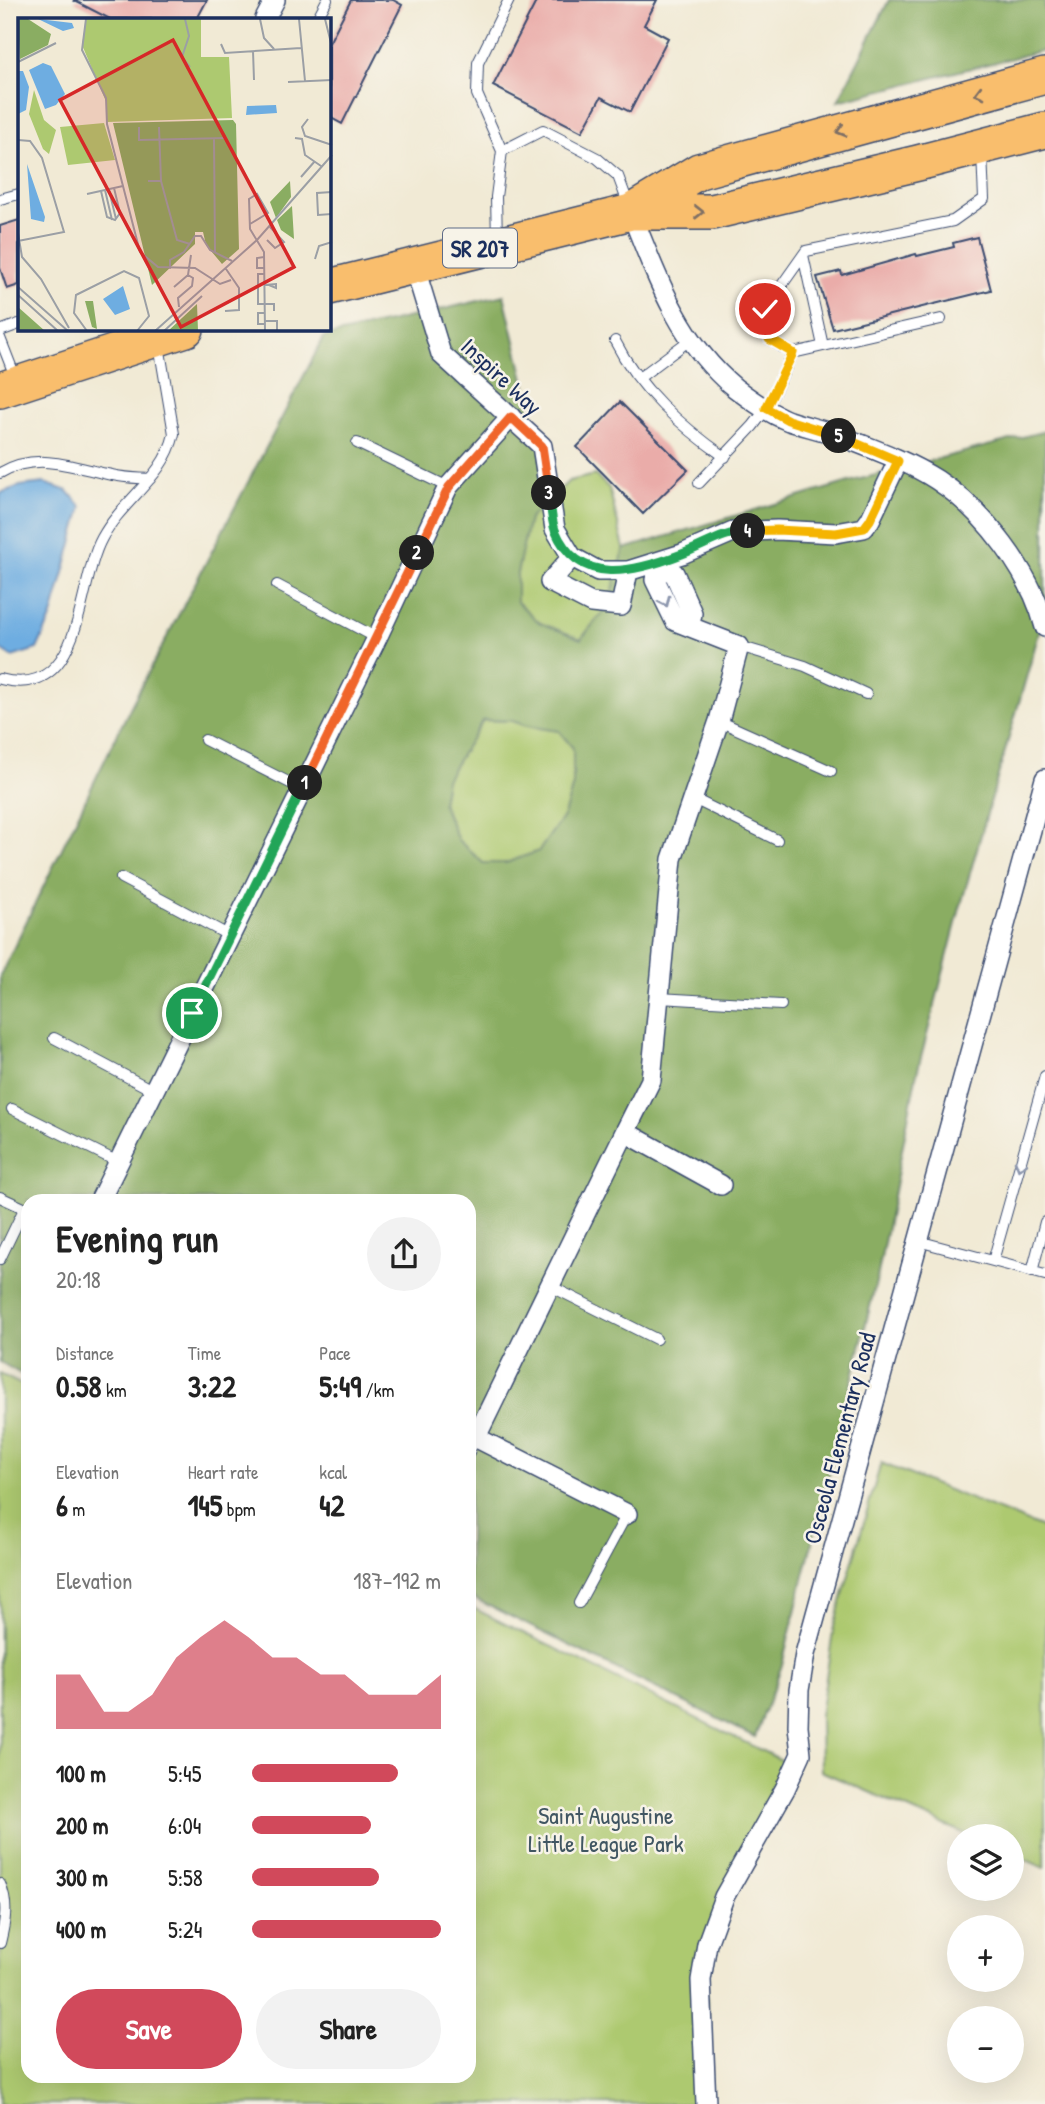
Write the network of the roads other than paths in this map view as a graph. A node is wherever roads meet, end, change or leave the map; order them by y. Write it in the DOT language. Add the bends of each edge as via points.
graph roads {
  1 [pos="275,0"];
  2 [pos="327,0"];
  3 [pos="509,0"];
  4 [pos="266,18"];
  5 [pos="318,18"];
  6 [pos="1045,76"];
  7 [pos="1045,130"];
  8 [pos="982,147"];
  9 [pos="502,151"];
  10 [pos="18,194"];
  11 [pos="0,199"];
  12 [pos="631,212"];
  13 [pos="497,244"];
  14 [pos="803,255"];
  15 [pos="414,265"];
  16 [pos="331,286"];
  17 [pos="941,319"];
  18 [pos="18,324"];
  19 [pos="0,331"];
  20 [pos="166,332"];
  21 [pos="0,338"];
  22 [pos="691,339"];
  23 [pos="615,341"];
  24 [pos="823,346"];
  25 [pos="793,353"];
  26 [pos="639,378"];
  27 [pos="9,386"];
  28 [pos="766,408"];
  29 [pos="511,417"];
  30 [pos="357,443"];
  31 [pos="725,457"];
  32 [pos="898,461"];
  33 [pos="0,473"];
  34 [pos="150,479"];
  35 [pos="699,483"];
  36 [pos="449,487"];
  37 [pos="572,557"];
  38 [pos="659,565"];
  39 [pos="628,570"];
  40 [pos="277,584"];
  41 [pos="1042,603"];
  42 [pos="1045,627"];
  43 [pos="377,638"];
  44 [pos="738,646"];
  45 [pos="0,679"];
  46 [pos="866,694"];
  47 [pos="719,721"];
  48 [pos="205,740"];
  49 [pos="831,771"];
  50 [pos="1045,779"];
  51 [pos="302,789"];
  52 [pos="694,799"];
  53 [pos="1041,808"];
  54 [pos="777,840"];
  55 [pos="121,878"];
  56 [pos="230,936"];
  57 [pos="659,998"];
  58 [pos="781,1005"];
  59 [pos="54,1038"];
  60 [pos="1045,1076"];
  61 [pos="154,1091"];
  62 [pos="12,1109"];
  63 [pos="625,1132"];
  64 [pos="118,1162"];
  65 [pos="721,1185"];
  66 [pos="103,1194"];
  67 [pos="0,1197"];
  68 [pos="21,1208"];
  69 [pos="21,1219"];
  70 [pos="1045,1222"];
  71 [pos="918,1241"];
  72 [pos="0,1259"];
  73 [pos="993,1261"];
  74 [pos="1032,1272"];
  75 [pos="1045,1275"];
  76 [pos="550,1286"];
  77 [pos="656,1339"];
  78 [pos="476,1431"];
  79 [pos="476,1443"];
  80 [pos="627,1514"];
  81 [pos="579,1603"];
  82 [pos="0,1884"];
  83 [pos="0,1942"];
  84 [pos="706,2104"];
  1 -- 4 [label="street"];
  2 -- 5 [label="lane"];
  3 -- 9 [label="lane" via="478,63 477,94"];
  6 -- 12 [label="highway, SR 207, one-way" via="699,170"];
  7 -- 8 [label="highway, SR 207"];
  12 -- 8 [label="highway, SR 207, one-way" via="712,212"];
  8 -- 14 [label="lane" via="984,199 953,221"];
  9 -- 12 [label="lane" via="543,130 597,158 618,176"];
  9 -- 13 [label="lane" via="496,197"];
  10 -- 11 [label="lane"];
  12 -- 13 [label="highway, SR 207"];
  12 -- 22 [label="street" via="660,286"];
  13 -- 15 [label="highway, SR 207"];
  14 -- 24 [label="lane"];
  14 -- 25 [label="lane" via="765,309 769,339"];
  15 -- 16 [label="highway, SR 207"];
  15 -- 29 [label="street, Inspire Way" via="441,354"];
  17 -- 24 [label="lane"];
  18 -- 19 [label="lane"];
  20 -- 27 [label="highway"];
  20 -- 34 [label="lane" via="174,434 161,468"];
  21 -- 27 [label="lane"];
  22 -- 26 [label="lane"];
  22 -- 28 [label="street" via="715,369"];
  23 -- 26 [label="lane"];
  24 -- 25 [label="lane"];
  25 -- 28 [label="lane"];
  26 -- 31 [label="lane" via="683,425"];
  28 -- 31 [label="lane"];
  28 -- 32 [label="street"];
  29 -- 36 [label="street"];
  29 -- 37 [label="street, Inspire Way" via="542,446 555,529"];
  30 -- 36 [label="lane"];
  31 -- 35 [label="lane"];
  32 -- 38 [label="street" via="864,528 836,533 733,532"];
  32 -- 41 [label="street" via="937,480 985,522"];
  33 -- 34 [label="lane" via="13,465 51,461"];
  34 -- 45 [label="lane" via="121,508 101,539 61,661 47,674 29,681"];
  36 -- 43 [label="street"];
  37 -- 39 [label="street" via="598,570"];
  37 -- 39 [label="street" via="550,582 591,603 621,606"];
  38 -- 39 [label="street"];
  38 -- 44 [label="street" via="674,573 691,613 690,626"];
  40 -- 43 [label="lane"];
  41 -- 42 [label="street"];
  43 -- 51 [label="street"];
  44 -- 46 [label="lane" via="805,666"];
  44 -- 47 [label="street"];
  47 -- 49 [label="lane"];
  47 -- 52 [label="street"];
  48 -- 51 [label="lane"];
  50 -- 53 [label="street, Osceola Elementary Road"];
  51 -- 56 [label="street"];
  52 -- 54 [label="lane"];
  52 -- 57 [label="street" via="672,859"];
  53 -- 71 [label="street, Osceola Elementary Road"];
  55 -- 56 [label="lane"];
  56 -- 61 [label="street"];
  57 -- 58 [label="lane"];
  57 -- 63 [label="street" via="651,1080"];
  59 -- 61 [label="lane"];
  60 -- 73 [label="lane, one-way"];
  61 -- 64 [label="street"];
  62 -- 64 [label="lane"];
  63 -- 65 [label="street"];
  63 -- 76 [label="street"];
  64 -- 66 [label="street"];
  67 -- 68 [label="lane"];
  69 -- 72 [label="lane"];
  70 -- 74 [label="lane"];
  71 -- 73 [label="lane"];
  71 -- 84 [label="street, Osceola Elementary Road" via="805,1654 798,1726 801,1754 724,1897 707,1944 701,1980"];
  73 -- 74 [label="lane"];
  74 -- 75 [label="lane"];
  76 -- 77 [label="lane"];
  76 -- 78 [label="street"];
  79 -- 80 [label="street"];
  80 -- 81 [label="lane"];
  82 -- 83 [label="lane" via="5,1894 5,1924"];
}
